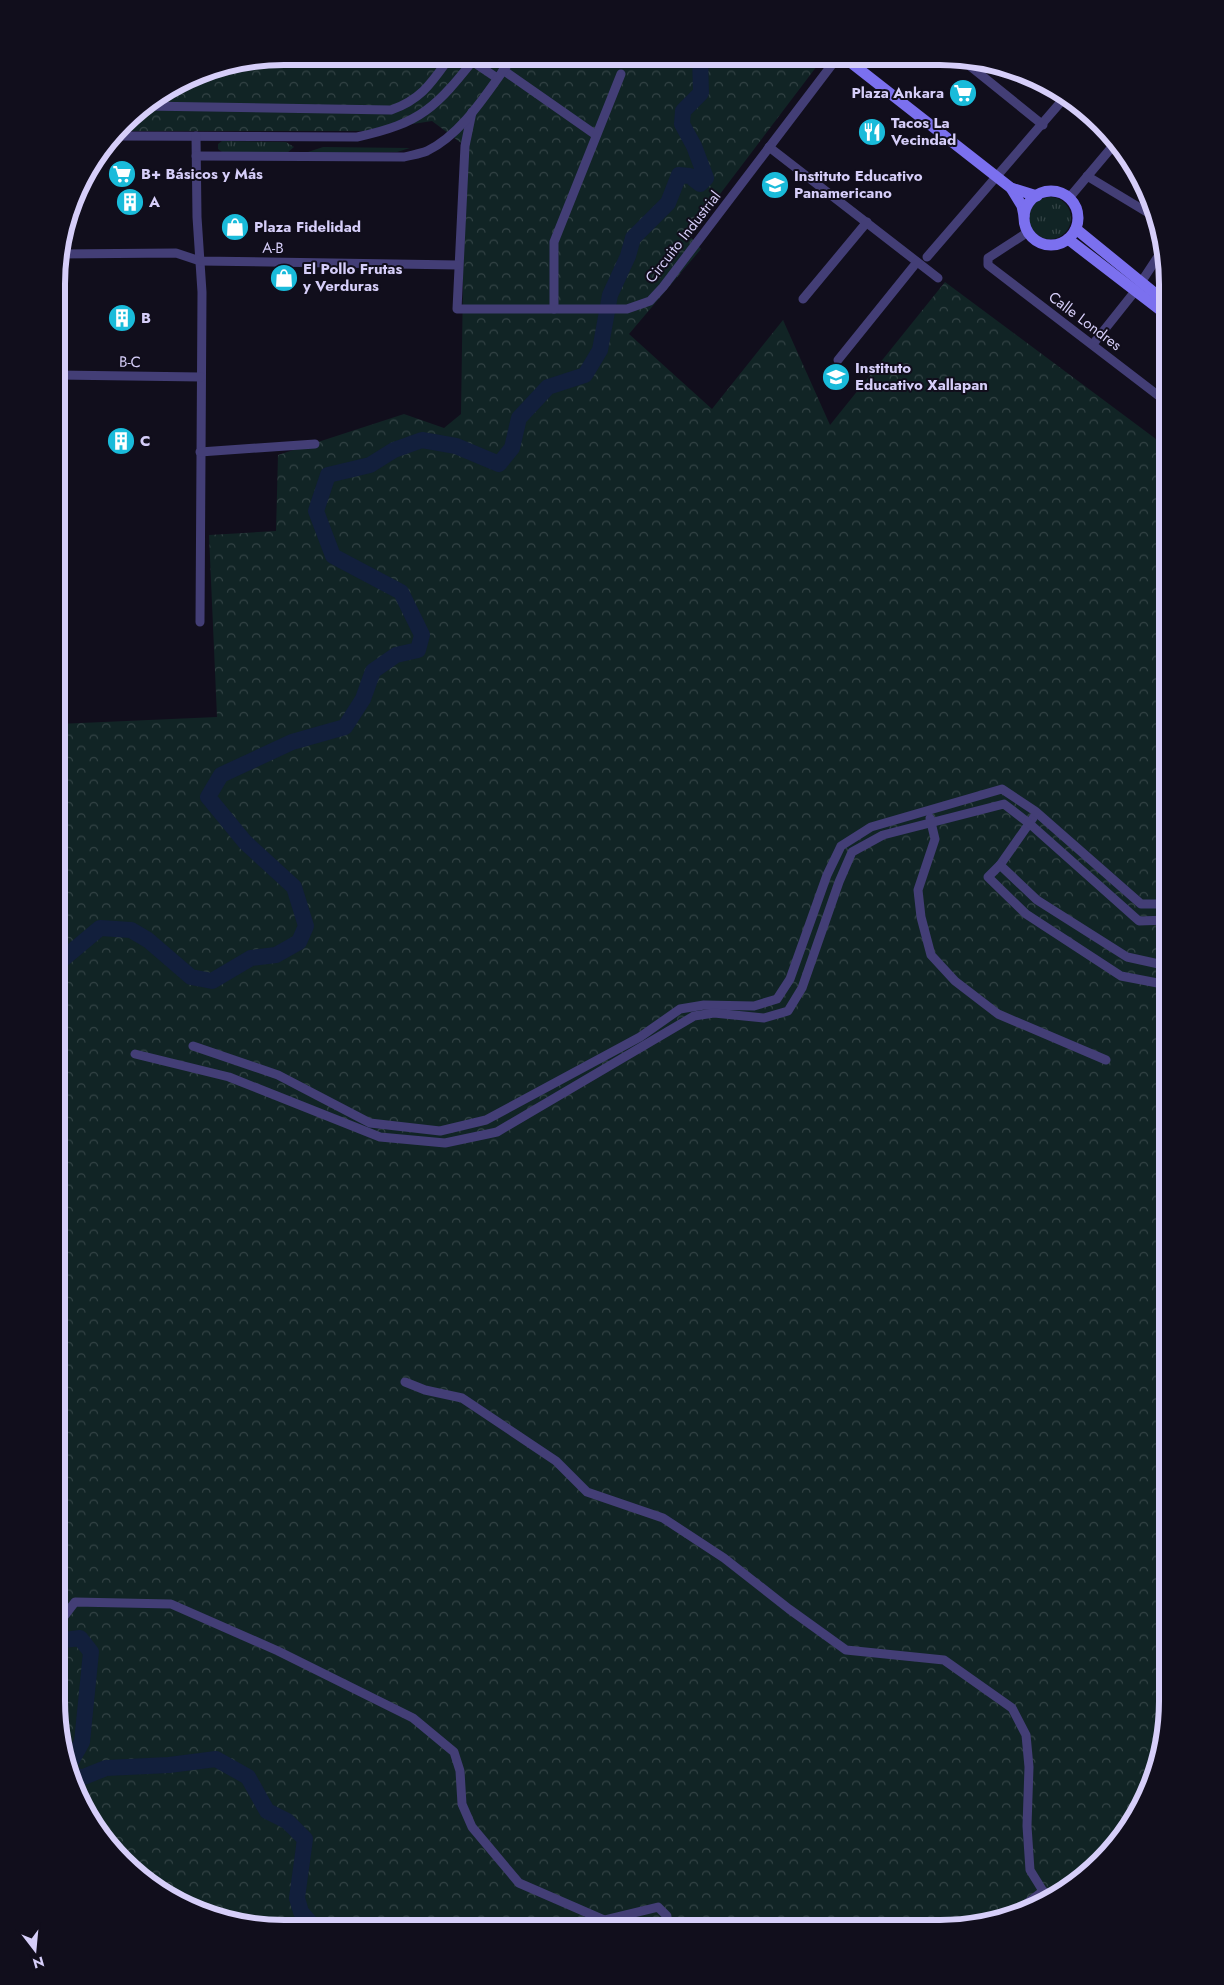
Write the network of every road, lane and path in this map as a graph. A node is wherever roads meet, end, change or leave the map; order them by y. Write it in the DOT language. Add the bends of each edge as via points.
graph roads {
  1 [pos="444,65"];
  2 [pos="466,65"];
  3 [pos="481,65"];
  4 [pos="506,65"];
  5 [pos="832,65"];
  6 [pos="854,65"];
  7 [pos="972,67"];
  8 [pos="503,70"];
  9 [pos="621,74"];
  10 [pos="497,78"];
  11 [pos="1062,102"];
  12 [pos="156,106"];
  13 [pos="472,112"];
  14 [pos="1043,125"];
  15 [pos="596,135"];
  16 [pos="123,136"];
  17 [pos="196,136"];
  18 [pos="769,147"];
  19 [pos="1112,148"];
  20 [pos="196,156"];
  21 [pos="1087,176"];
  22 [pos="996,177"];
  23 [pos="1011,188"];
  24 [pos="1037,196"];
  25 [pos="1069,198"];
  26 [pos="1147,213"];
  27 [pos="1024,216"];
  28 [pos="867,222"];
  29 [pos="1076,229"];
  30 [pos="1028,232"];
  31 [pos="1068,239"];
  32 [pos="67,254"];
  33 [pos="927,258"];
  34 [pos="1157,258"];
  35 [pos="200,261"];
  36 [pos="917,262"];
  37 [pos="1107,264"];
  38 [pos="458,265"];
  39 [pos="938,278"];
  40 [pos="1139,286"];
  41 [pos="1159,298"];
  42 [pos="803,299"];
  43 [pos="1159,307"];
  44 [pos="554,308"];
  45 [pos="1093,344"];
  46 [pos="838,360"];
  47 [pos="65,375"];
  48 [pos="201,377"];
  49 [pos="1159,396"];
  50 [pos="314,444"];
  51 [pos="200,452"];
  52 [pos="200,622"];
  53 [pos="927,811"];
  54 [pos="1035,811"];
  55 [pos="931,823"];
  56 [pos="1030,824"];
  57 [pos="1000,865"];
  58 [pos="1159,904"];
  59 [pos="1159,920"];
  60 [pos="1159,964"];
  61 [pos="1159,983"];
  62 [pos="193,1046"];
  63 [pos="135,1054"];
  64 [pos="1106,1060"];
  65 [pos="405,1382"];
  66 [pos="65,1615"];
  67 [pos="1043,1891"];
  68 [pos="1047,1893"];
  69 [pos="1032,1899"];
  70 [pos="604,1920"];
  71 [pos="604,1920"];
  72 [pos="667,1920"];
  1 -- 12 [label="street" via="428,88 409,104 392,110"];
  2 -- 17 [label="street" via="434,106 387,131 357,137"];
  3 -- 10 [label="street"];
  4 -- 8 [label="street"];
  5 -- 18 [label="street, Circuito Industrial"];
  6 -- 22 [label="main road"];
  7 -- 14 [label="street"];
  8 -- 10 [label="street"];
  8 -- 15 [label="street"];
  9 -- 15 [label="street"];
  10 -- 13 [label="street"];
  11 -- 14 [label="street"];
  13 -- 20 [label="street" via="441,142 426,151 404,157"];
  13 -- 38 [label="street" via="465,146"];
  14 -- 22 [label="street"];
  15 -- 44 [label="street" via="554,242"];
  16 -- 17 [label="street"];
  17 -- 20 [label="street"];
  18 -- 28 [label="street"];
  18 -- 44 [label="street, Circuito Industrial" via="650,301 627,309"];
  19 -- 21 [label="street"];
  20 -- 35 [label="street"];
  21 -- 25 [label="street"];
  21 -- 26 [label="street"];
  22 -- 23 [label="main road"];
  22 -- 33 [label="street"];
  23 -- 24 [label="main road"];
  23 -- 27 [label="main road"];
  24 -- 25 [label="main road" via="1053,192"];
  24 -- 27 [label="main road" via="1026,208"];
  25 -- 29 [label="main road" via="1077,212"];
  27 -- 30 [label="main road"];
  28 -- 36 [label="street"];
  28 -- 42 [label="street"];
  29 -- 31 [label="main road"];
  29 -- 37 [label="main road"];
  30 -- 31 [label="main road" via="1042,243 1060,243"];
  30 -- 45 [label="street, Calle Londres" via="988,258 988,265"];
  31 -- 37 [label="main road"];
  32 -- 35 [label="street, A-B" via="176,253"];
  34 -- 40 [label="street"];
  35 -- 38 [label="street, A-B"];
  35 -- 48 [label="street"];
  36 -- 39 [label="street"];
  36 -- 46 [label="street"];
  37 -- 40 [label="main road"];
  38 -- 44 [label="street, Circuito Industrial" via="456,309"];
  40 -- 41 [label="main road"];
  40 -- 43 [label="main road"];
  40 -- 45 [label="street"];
  45 -- 49 [label="street, Calle Londres"];
  47 -- 48 [label="street, B-C"];
  48 -- 51 [label="street"];
  50 -- 51 [label="street"];
  51 -- 52 [label="street"];
  53 -- 54 [label="street" via="1002,789"];
  53 -- 55 [label="street"];
  53 -- 62 [label="street" via="871,827 841,846 827,875 790,979 776,999 754,1006 704,1005 680,1009 640,1037 486,1120 440,1130 370,1123 278,1075"];
  54 -- 56 [label="street"];
  54 -- 58 [label="street" via="1141,904"];
  55 -- 56 [label="street" via="1004,804"];
  55 -- 63 [label="street" via="883,835 852,852 838,882 802,988 788,1011 764,1018 714,1013 694,1016 498,1132 445,1143 380,1136 229,1077"];
  55 -- 64 [label="street" via="935,838 918,890 931,955 955,981 998,1014"];
  56 -- 57 [label="street"];
  56 -- 59 [label="street" via="1138,920"];
  57 -- 60 [label="street" via="1037,900 1127,957"];
  57 -- 61 [label="street" via="988,877 1026,914 1121,976"];
  65 -- 67 [label="street" via="462,1398 556,1461 587,1492 663,1518 724,1558 846,1650 944,1660 1012,1708 1026,1735 1030,1870"];
  66 -- 71 [label="street" via="75,1602 171,1604 413,1718 454,1752 460,1771 462,1804 472,1827 519,1882"];
  67 -- 68 [label="street"];
  67 -- 69 [label="street"];
  70 -- 72 [label="street" via="658,1907"];
}
